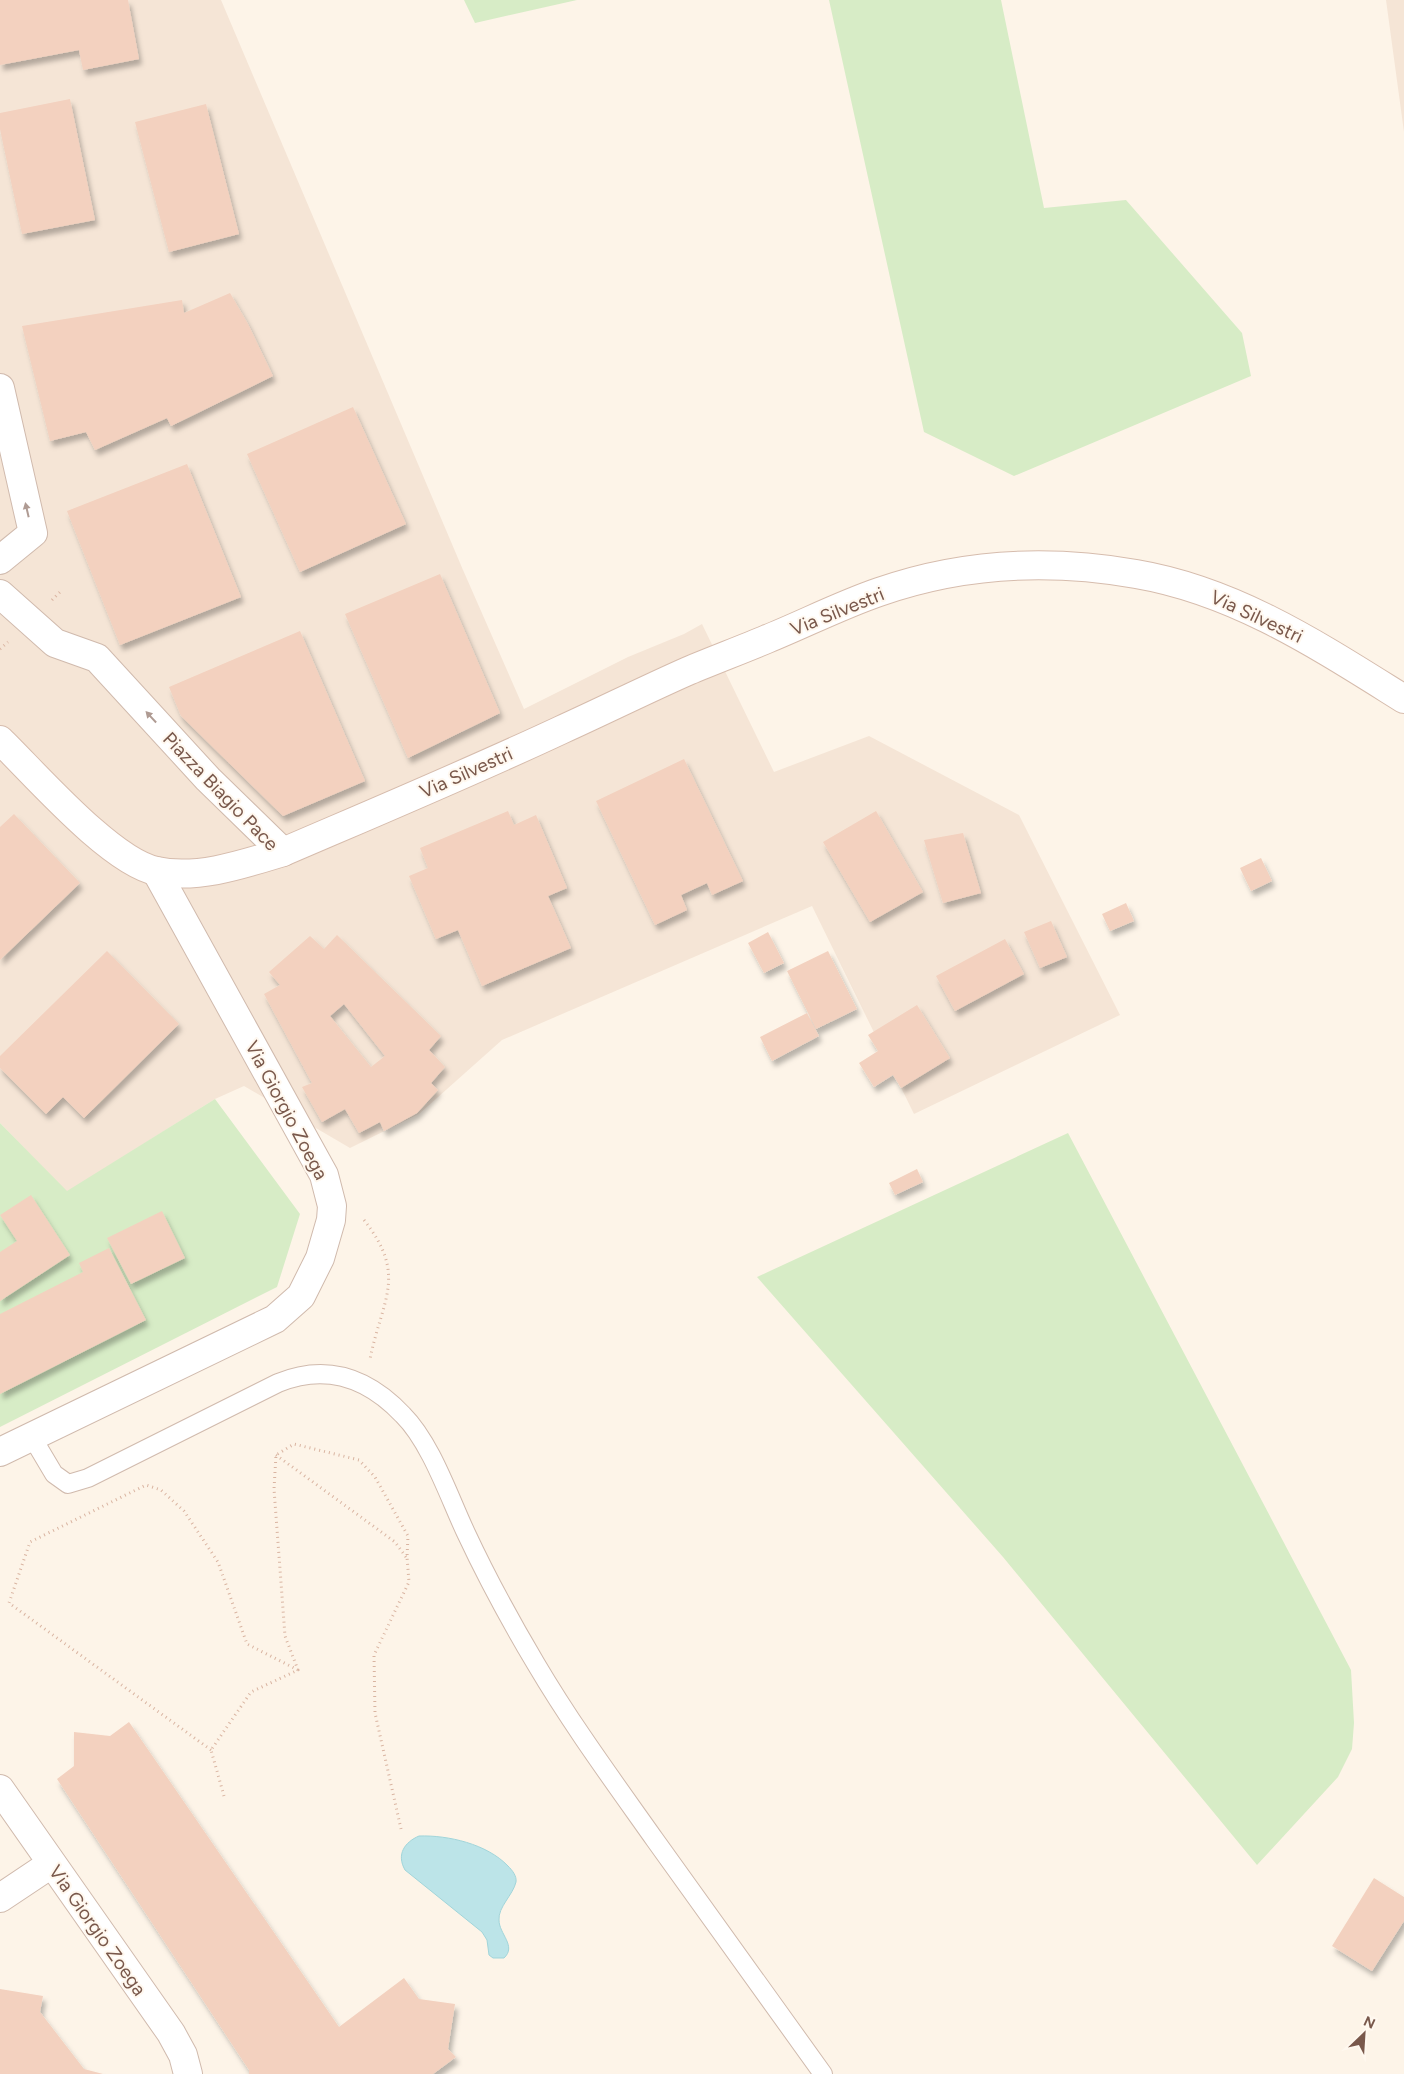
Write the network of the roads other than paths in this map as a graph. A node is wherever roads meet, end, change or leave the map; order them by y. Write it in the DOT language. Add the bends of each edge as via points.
graph roads {
  1 [pos="0,388"];
  2 [pos="0,560"];
  3 [pos="0,594"];
  4 [pos="1404,699"];
  5 [pos="0,740"];
  6 [pos="283,852"];
  7 [pos="156,871"];
  8 [pos="32,1437"];
  9 [pos="0,1452"];
  10 [pos="0,1789"];
  11 [pos="51,1864"];
  12 [pos="0,1898"];
  13 [pos="188,2074"];
  14 [pos="823,2074"];
  2 -- 1 [label="street, one-way" via="33,533"];
  6 -- 3 [label="street, Piazza Biagio Pace, one-way" via="208,779 97,658 55,643"];
  4 -- 6 [label="street, Via Silvestri" via="1268,618 1225,598 1182,585 1139,574 1045,564 966,570 878,592 688,671"];
  5 -- 7 [label="street, Piazza Biagio Pace" via="101,839 130,860"];
  6 -- 7 [label="street, Piazza Biagio Pace" via="204,872"];
  7 -- 8 [label="street, Via Giorgio Zoega" via="324,1174 330,1195 331,1220 312,1276 301,1296 275,1319"];
  8 -- 9 [label="street, Via Giorgio Zoega"];
  8 -- 14 [label="lane" via="54,1474 68,1484 88,1478 294,1377 316,1373 340,1375 353,1379 391,1402 416,1431 499,1598 574,1726"];
  10 -- 11 [label="street, Via Giorgio Zoega"];
  11 -- 12 [label="street"];
  11 -- 13 [label="street, Via Giorgio Zoega" via="171,2033 183,2055"];
}
